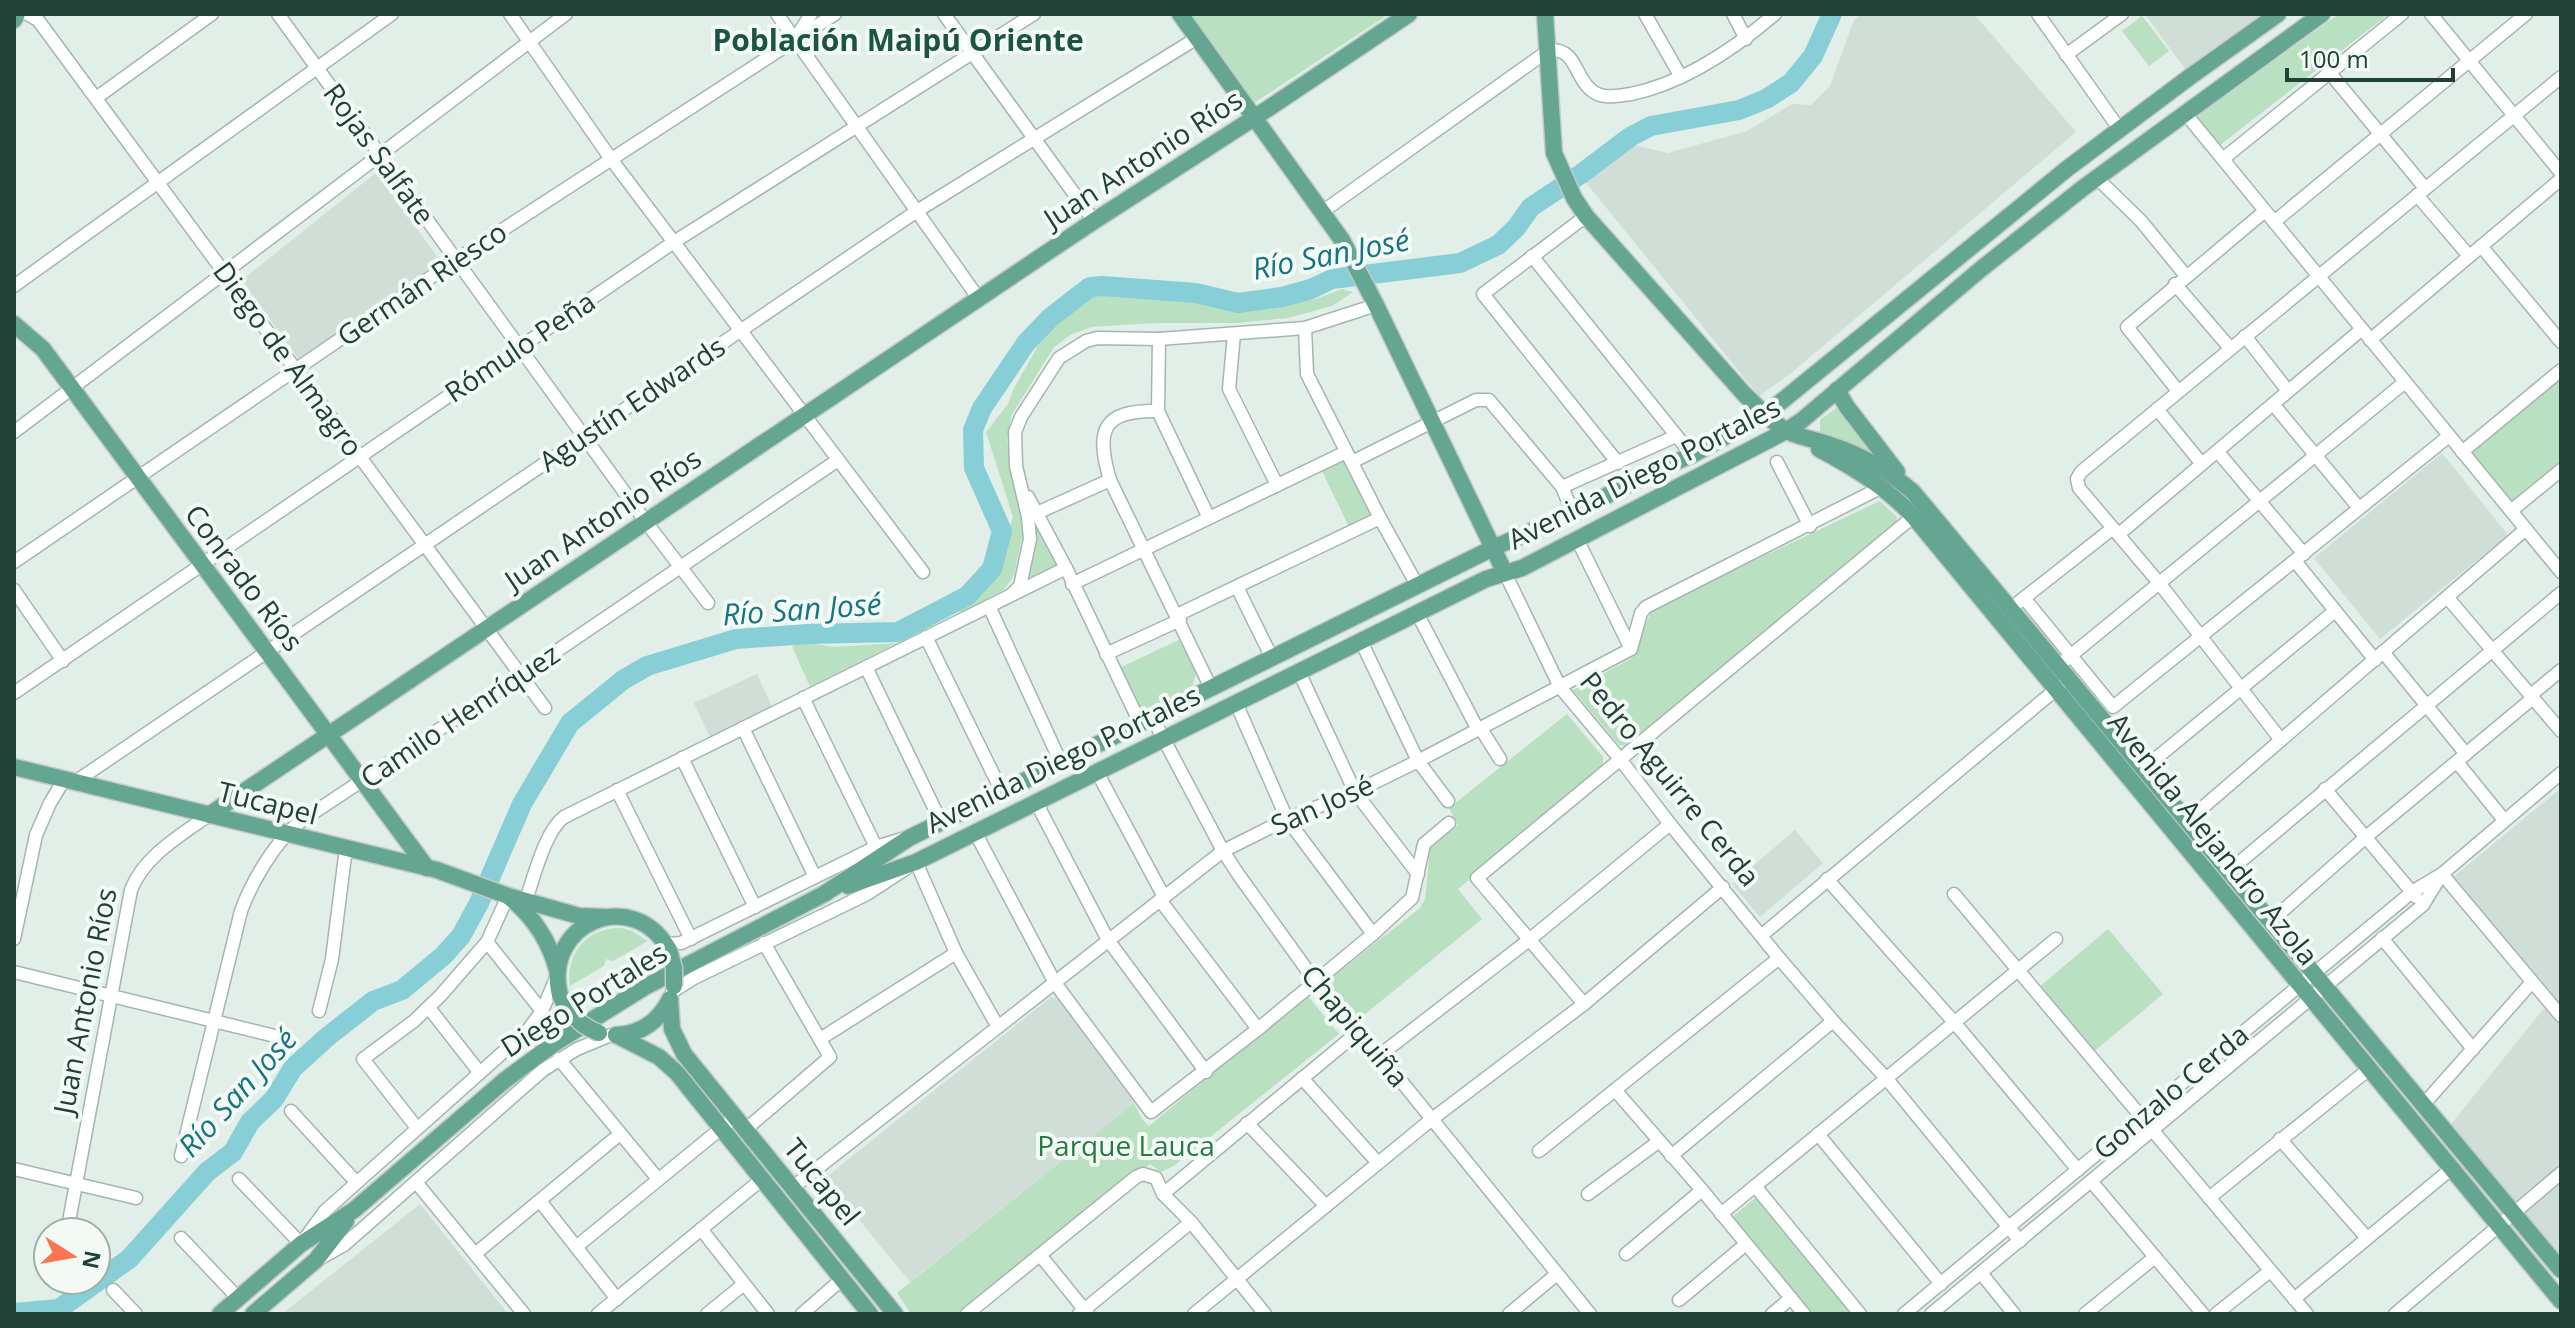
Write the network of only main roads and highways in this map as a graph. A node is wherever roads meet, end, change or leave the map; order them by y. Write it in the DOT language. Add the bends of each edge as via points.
graph roads {
  1 [pos="17,14"];
  2 [pos="1180,14"];
  3 [pos="1409,14"];
  4 [pos="2278,14"];
  5 [pos="2322,14"];
  6 [pos="1547,15"];
  7 [pos="14,20"];
  8 [pos="2301,20"];
  9 [pos="2261,26"];
  10 [pos="2264,56"];
  11 [pos="1254,118"];
  12 [pos="2068,168"];
  13 [pos="2083,188"];
  14 [pos="14,324"];
  15 [pos="1837,390"];
  16 [pos="1766,414"];
  17 [pos="1794,434"];
  18 [pos="1913,492"];
  19 [pos="1919,511"];
  20 [pos="1493,548"];
  21 [pos="1505,573"];
  22 [pos="2061,678"];
  23 [pos="328,735"];
  24 [pos="14,767"];
  25 [pos="209,815"];
  26 [pos="909,838"];
  27 [pos="916,862"];
  28 [pos="427,868"];
  29 [pos="503,894"];
  30 [pos="824,894"];
  31 [pos="605,917"];
  32 [pos="557,974"];
  33 [pos="672,992"];
  34 [pos="609,1034"];
  35 [pos="354,1210"];
  36 [pos="2561,1270"];
  37 [pos="2561,1301"];
  38 [pos="220,1314"];
  39 [pos="253,1314"];
  40 [pos="870,1314"];
  41 [pos="895,1314"];
  1 -- 7 [label="main road"];
  2 -- 11 [label="main road, Pedro Aguirre Cerda"];
  3 -- 11 [label="main road, Juan Antonio Ríos"];
  4 -- 9 [label="main road, Avenida Diego Portales"];
  5 -- 8 [label="main road, Avenida Diego Portales"];
  6 -- 16 [label="main road, Avenida Alejandro Azola" via="1554,153 1574,198"];
  8 -- 10 [label="main road, Avenida Diego Portales"];
  9 -- 10 [label="main road"];
  9 -- 12 [label="main road, Avenida Diego Portales"];
  10 -- 13 [label="main road, Avenida Diego Portales"];
  11 -- 20 [label="main road, Pedro Aguirre Cerda" via="1346,247"];
  11 -- 23 [label="main road, Juan Antonio Ríos"];
  12 -- 13 [label="main road"];
  12 -- 16 [label="main road, Avenida Diego Portales"];
  13 -- 15 [label="main road, Avenida Diego Portales"];
  14 -- 23 [label="main road, Conrado Ríos" via="43,349"];
  15 -- 17 [label="main road, Avenida Diego Portales" via="1801,421"];
  15 -- 18 [label="main road"];
  16 -- 17 [label="main road, Avenida Alejandro Azola"];
  16 -- 20 [label="main road, Avenida Diego Portales" via="1692,455"];
  17 -- 18 [label="main road, Avenida Alejandro Azola" via="1871,462"];
  17 -- 19 [label="main road, Avenida Alejandro Azola"];
  17 -- 21 [label="main road, Avenida Diego Portales"];
  18 -- 19 [label="main road, Avenida Alejandro Azola"];
  19 -- 22 [label="main road, Avenida Alejandro Azola"];
  20 -- 21 [label="main road, Pedro Aguirre Cerda"];
  20 -- 26 [label="main road, Avenida Diego Portales"];
  21 -- 27 [label="main road, Avenida Diego Portales"];
  22 -- 36 [label="main road, Avenida Alejandro Azola"];
  22 -- 37 [label="main road, Avenida Alejandro Azola" via="2305,991"];
  23 -- 25 [label="main road, Juan Antonio Ríos"];
  23 -- 28 [label="main road, Conrado Ríos"];
  24 -- 25 [label="main road, Tucapel"];
  25 -- 28 [label="main road, Tucapel"];
  26 -- 30 [label="main road, Diego Portales"];
  27 -- 30 [label="main road, Diego Portales"];
  28 -- 29 [label="main road, Tucapel"];
  29 -- 31 [label="main road, Tucapel" via="579,916"];
  29 -- 32 [label="main road, Tucapel" via="543,935"];
  30 -- 35 [label="main road, Diego Portales" via="645,987 570,1033 505,1080"];
  31 -- 32 [label="main road" via="575,933"];
  31 -- 33 [label="main road, bridge" via="626,917 657,933 674,968"];
  32 -- 34 [label="main road, bridge" via="560,995 573,1016"];
  33 -- 34 [label="main road" via="651,1023 634,1032"];
  33 -- 41 [label="main road, Tucapel" via="670,1020 679,1046"];
  34 -- 40 [label="main road, Tucapel" via="672,1067"];
  35 -- 38 [label="main road, Diego Portales" via="301,1244"];
  35 -- 39 [label="main road, Diego Portales" via="316,1260"];
}
